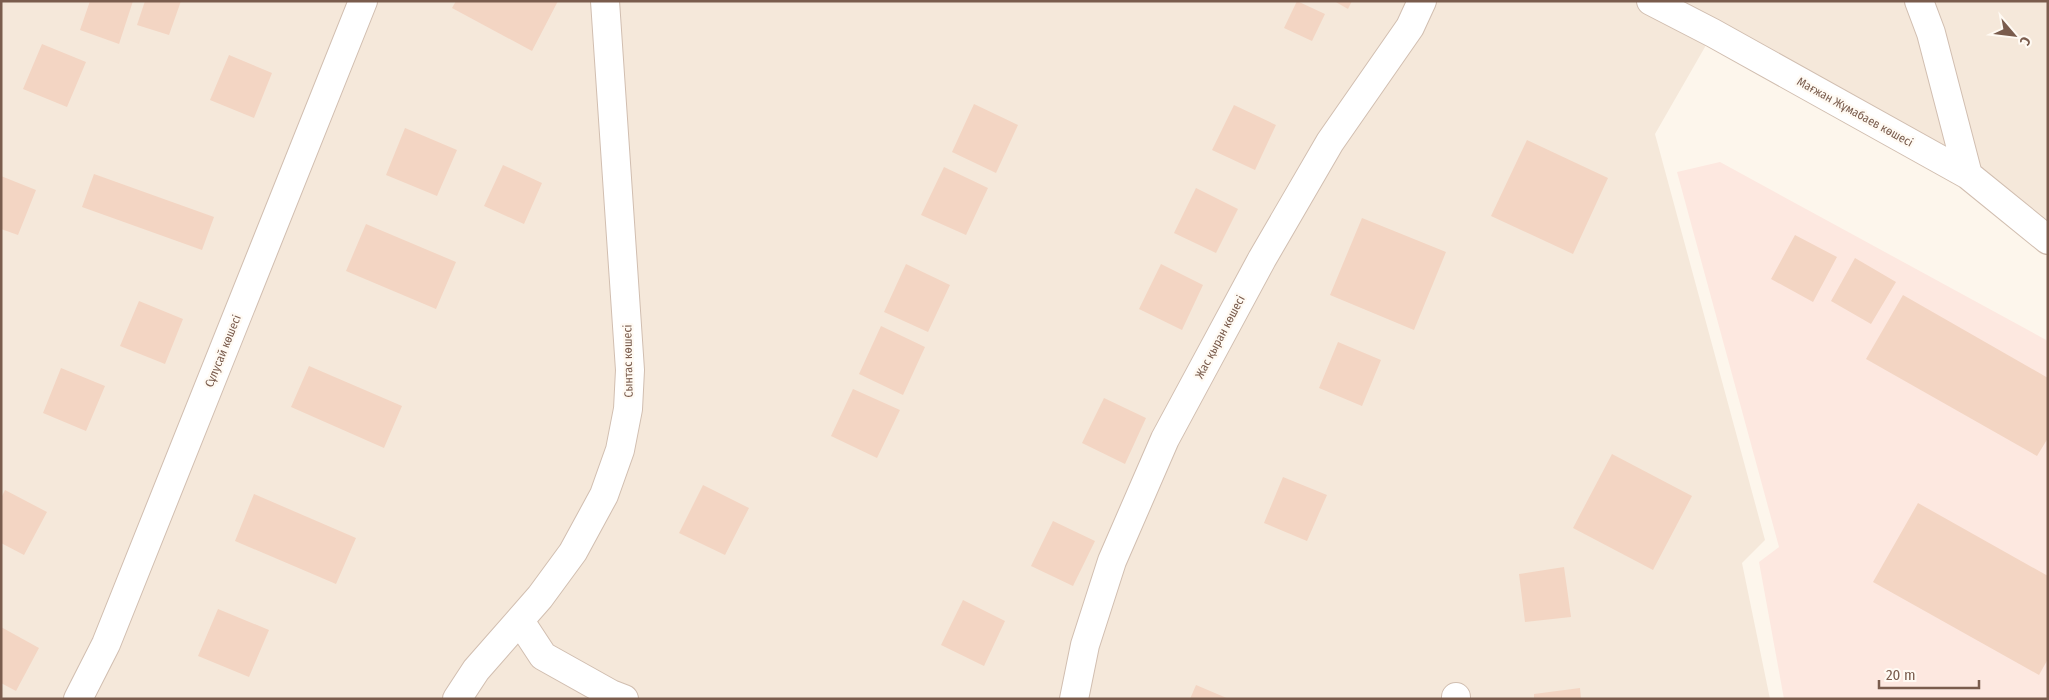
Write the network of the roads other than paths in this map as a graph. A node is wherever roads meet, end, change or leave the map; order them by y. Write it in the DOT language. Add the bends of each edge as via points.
graph roads {
  1 [pos="363,1"];
  2 [pos="605,1"];
  3 [pos="1422,1"];
  4 [pos="1651,1"];
  5 [pos="1919,1"];
  6 [pos="1968,175"];
  7 [pos="2048,240"];
  8 [pos="520,621"];
  9 [pos="78,699"];
  10 [pos="457,699"];
  11 [pos="624,699"];
  12 [pos="1074,699"];
  1 -- 9 [label="street, Сұлусай көшесі" via="106,644"];
  2 -- 8 [label="street, Сынтас көшесі" via="630,370 628,409 620,450 604,495 573,552"];
  3 -- 12 [label="street, Жас қыран көшесі" via="1410,27 1330,142 1262,259 1165,439 1112,561 1085,645"];
  4 -- 6 [label="street, Мағжан Жұмабаев көшесі"];
  5 -- 6 [label="street"];
  6 -- 7 [label="street, Мағжан Жұмабаев көшесі"];
  8 -- 10 [label="street, Сынтас көшесі" via="476,670"];
  8 -- 11 [label="street" via="543,656"];
}
